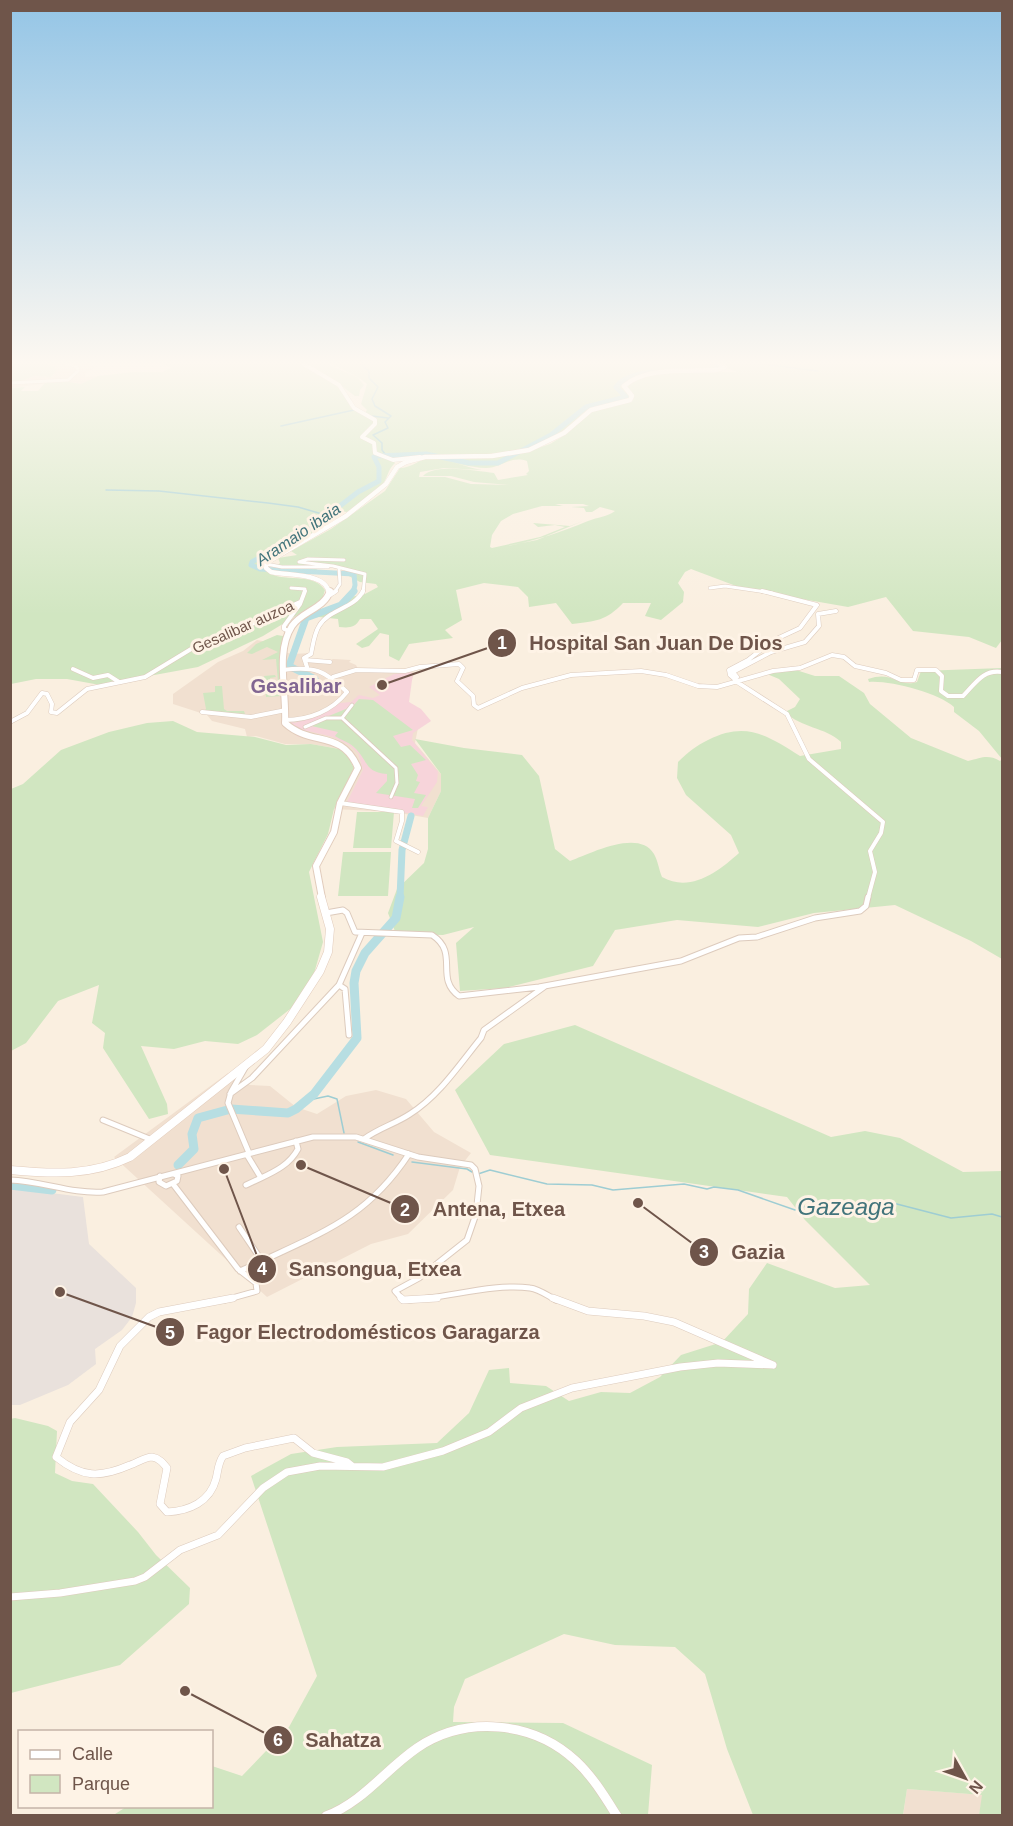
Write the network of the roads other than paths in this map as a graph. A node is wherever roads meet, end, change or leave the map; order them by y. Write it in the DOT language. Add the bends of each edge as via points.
graph roads {
  1 [pos="374,445"];
  2 [pos="541,445"];
  3 [pos="398,461"];
  4 [pos="344,561"];
  5 [pos="268,568"];
  6 [pos="338,569"];
  7 [pos="291,588"];
  8 [pos="710,588"];
  9 [pos="330,595"];
  10 [pos="300,602"];
  11 [pos="836,611"];
  12 [pos="289,631"];
  13 [pos="304,659"];
  14 [pos="330,662"];
  15 [pos="307,667"];
  16 [pos="73,669"];
  17 [pos="286,669"];
  18 [pos="1002,672"];
  19 [pos="333,677"];
  20 [pos="120,682"];
  21 [pos="738,682"];
  22 [pos="352,705"];
  23 [pos="286,710"];
  24 [pos="202,712"];
  25 [pos="342,718"];
  26 [pos="285,720"];
  27 [pos="10,722"];
  28 [pos="305,727"];
  29 [pos="391,797"];
  30 [pos="340,803"];
  31 [pos="418,852"];
  32 [pos="326,913"];
  33 [pos="362,933"];
  34 [pos="339,985"];
  35 [pos="546,986"];
  36 [pos="349,1035"];
  37 [pos="247,1065"];
  38 [pos="230,1094"];
  39 [pos="103,1120"];
  40 [pos="364,1139"];
  41 [pos="152,1140"];
  42 [pos="296,1141"];
  43 [pos="248,1154"];
  44 [pos="409,1154"];
  45 [pos="10,1170"];
  46 [pos="174,1173"];
  47 [pos="160,1176"];
  48 [pos="261,1178"];
  49 [pos="10,1179"];
  50 [pos="173,1184"];
  51 [pos="246,1185"];
  52 [pos="239,1227"];
  53 [pos="262,1261"];
  54 [pos="240,1271"];
  55 [pos="352,1466"];
  56 [pos="10,1597"];
  57 [pos="326,1815"];
  58 [pos="617,1815"];
  1 -- 3 [label="street" via="379,455"];
  2 -- 3 [label="main road" via="508,454"];
  3 -- 5 [label="main road" via="386,484 346,516 272,558"];
  4 -- 6 [label="street" via="299,562"];
  5 -- 6 [label="street"];
  5 -- 9 [label="main road" via="321,581 329,587"];
  6 -- 9 [label="street" via="341,586"];
  6 -- 13 [label="street" via="365,574 367,583 353,604 320,624 311,654"];
  7 -- 10 [label="street, Gesalibar auzoa" via="306,590"];
  8 -- 21 [label="street" via="725,586 772,593 817,605 800,628 731,667 728,672"];
  9 -- 12 [label="main road" via="296,620"];
  10 -- 12 [label="street, Gesalibar auzoa" via="284,626"];
  10 -- 20 [label="street, Gesalibar auzoa" via="201,643 147,676"];
  11 -- 21 [label="street" via="818,614 819,626 807,641 771,652 734,670"];
  12 -- 17 [label="main road"];
  13 -- 14 [label="street"];
  13 -- 15 [label="street"];
  15 -- 17 [label="street"];
  15 -- 19 [label="street"];
  16 -- 20 [label="street, Gesalibar auzoa" via="93,678 108,675"];
  17 -- 23 [label="main road"];
  18 -- 21 [label="street" via="997,670 977,678 960,697 941,691 942,676 936,670 917,670 914,680 907,682 855,666 839,656"];
  19 -- 21 [label="street" via="359,669 405,671 459,664 463,668 457,681 473,696 478,708 522,688 571,675 641,671 717,687"];
  19 -- 26 [label="street" via="347,692 340,700 299,720"];
  20 -- 27 [label="street, Gesalibar auzoa" via="87,689 56,714 51,712 47,694 42,693 27,713"];
  21 -- 35 [label="street" via="787,714 809,759 882,822 881,834 870,851 875,869 866,906 855,914 815,918 757,937 739,938 681,961"];
  22 -- 25 [label="street"];
  23 -- 24 [label="street" via="251,717"];
  23 -- 26 [label="main road"];
  25 -- 28 [label="street" via="326,718"];
  25 -- 29 [label="street" via="394,766 398,774"];
  26 -- 30 [label="main road" via="290,729 333,740 351,752 357,768"];
  30 -- 31 [label="street" via="402,812 396,838"];
  30 -- 32 [label="main road" via="334,832 316,866"];
  32 -- 33 [label="street" via="343,910 352,929"];
  32 -- 37 [label="main road" via="330,941 320,971 275,1039"];
  33 -- 34 [label="street"];
  33 -- 35 [label="street" via="439,938 446,945 447,984 450,992 459,996"];
  34 -- 36 [label="street" via="345,989"];
  34 -- 38 [label="street" via="252,1078"];
  35 -- 40 [label="street" via="484,1030 442,1088 421,1108"];
  37 -- 38 [label="street"];
  37 -- 41 [label="main road"];
  38 -- 43 [label="street" via="229,1108"];
  39 -- 41 [label="street"];
  40 -- 42 [label="street" via="334,1136"];
  40 -- 44 [label="street"];
  41 -- 45 [label="main road" via="123,1161 96,1171 72,1175"];
  42 -- 43 [label="street"];
  42 -- 48 [label="street" via="298,1149 291,1160"];
  43 -- 46 [label="street"];
  43 -- 48 [label="street"];
  44 -- 53 [label="street" via="370,1202"];
  44 -- 55 [label="street" via="471,1165 479,1186 476,1214 467,1240 419,1278 400,1286 395,1291 403,1300 532,1287 588,1311 644,1316 685,1326 773,1365 711,1364 572,1388 521,1408 489,1432 460,1445 389,1465"];
  46 -- 47 [label="street"];
  46 -- 50 [label="street" via="178,1178"];
  47 -- 49 [label="street" via="83,1194 35,1181"];
  47 -- 50 [label="street" via="162,1185"];
  48 -- 51 [label="street"];
  50 -- 54 [label="street"];
  52 -- 53 [label="street"];
  53 -- 54 [label="street"];
  54 -- 55 [label="street" via="256,1283 253,1294 159,1312 118,1349 96,1394 66,1429 56,1453 59,1461 81,1473 102,1475 150,1457 159,1459 167,1468 160,1503 167,1512 204,1501 212,1491 221,1457 236,1449 294,1438 313,1453"];
  55 -- 56 [label="street" via="303,1467 287,1472 263,1488 218,1534 180,1550 135,1581"];
  57 -- 58 [label="street" via="351,1805 419,1746 456,1729 481,1724 519,1729 575,1760"];
}
